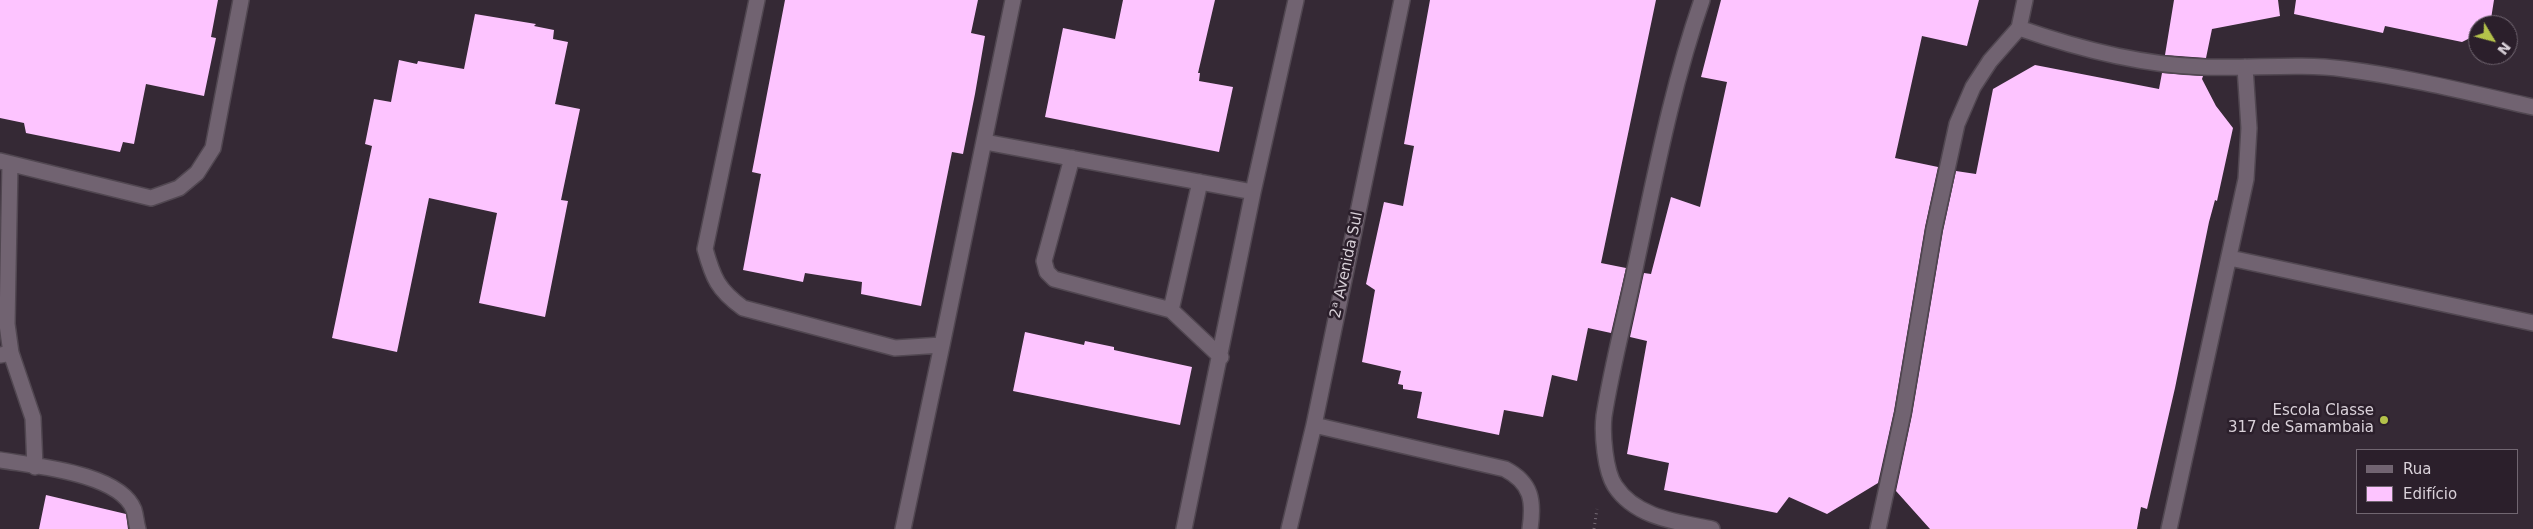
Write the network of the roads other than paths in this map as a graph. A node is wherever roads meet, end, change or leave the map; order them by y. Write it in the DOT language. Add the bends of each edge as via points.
graph roads {
  1 [pos="241,0"];
  2 [pos="757,0"];
  3 [pos="1013,0"];
  4 [pos="1296,0"];
  5 [pos="1402,0"];
  6 [pos="1702,0"];
  7 [pos="2025,0"];
  8 [pos="2019,28"];
  9 [pos="2245,67"];
  10 [pos="2533,107"];
  11 [pos="985,142"];
  12 [pos="1072,158"];
  13 [pos="5,162"];
  14 [pos="1200,182"];
  15 [pos="1253,192"];
  16 [pos="5,234"];
  17 [pos="2230,258"];
  18 [pos="1171,310"];
  19 [pos="2533,323"];
  20 [pos="942,345"];
  21 [pos="6,354"];
  22 [pos="1221,357"];
  23 [pos="1314,425"];
  24 [pos="0,460"];
  25 [pos="35,467"];
  26 [pos="138,529"];
  27 [pos="903,529"];
  28 [pos="1184,529"];
  29 [pos="1289,529"];
  30 [pos="1530,529"];
  31 [pos="1712,529"];
  32 [pos="1878,529"];
  33 [pos="2169,529"];
  1 -- 13 [label="street" via="212,148 197,173 179,188 151,198"];
  2 -- 20 [label="street" via="704,248 712,275 725,294 743,308 895,348"];
  3 -- 11 [label="street"];
  4 -- 15 [label="street"];
  5 -- 23 [label="street, 2ᵃ Avenida Sul"];
  6 -- 31 [label="street" via="1687,42 1656,169 1604,418 1606,462 1614,485 1627,500 1651,515"];
  7 -- 8 [label="street"];
  8 -- 9 [label="street" via="2073,47 2116,57 2202,67"];
  8 -- 32 [label="street" via="1990,61 1973,87 1958,124 1934,229 1903,413"];
  9 -- 10 [label="street" via="2343,69"];
  9 -- 17 [label="street" via="2249,128 2246,179"];
  11 -- 12 [label="street"];
  11 -- 20 [label="street"];
  12 -- 14 [label="street"];
  12 -- 18 [label="street" via="1044,261 1047,272 1054,279"];
  13 -- 16 [label="street"];
  14 -- 15 [label="street"];
  14 -- 18 [label="street"];
  15 -- 22 [label="street"];
  16 -- 21 [label="street"];
  17 -- 19 [label="street"];
  17 -- 33 [label="street"];
  18 -- 22 [label="street"];
  20 -- 27 [label="street"];
  21 -- 25 [label="street" via="33,418"];
  22 -- 28 [label="street"];
  23 -- 29 [label="street, 2ᵃ Avenida Sul"];
  23 -- 30 [label="street" via="1505,469 1518,475 1531,496"];
  24 -- 25 [label="street"];
  25 -- 26 [label="street" via="97,478 117,490 133,508"];
}
